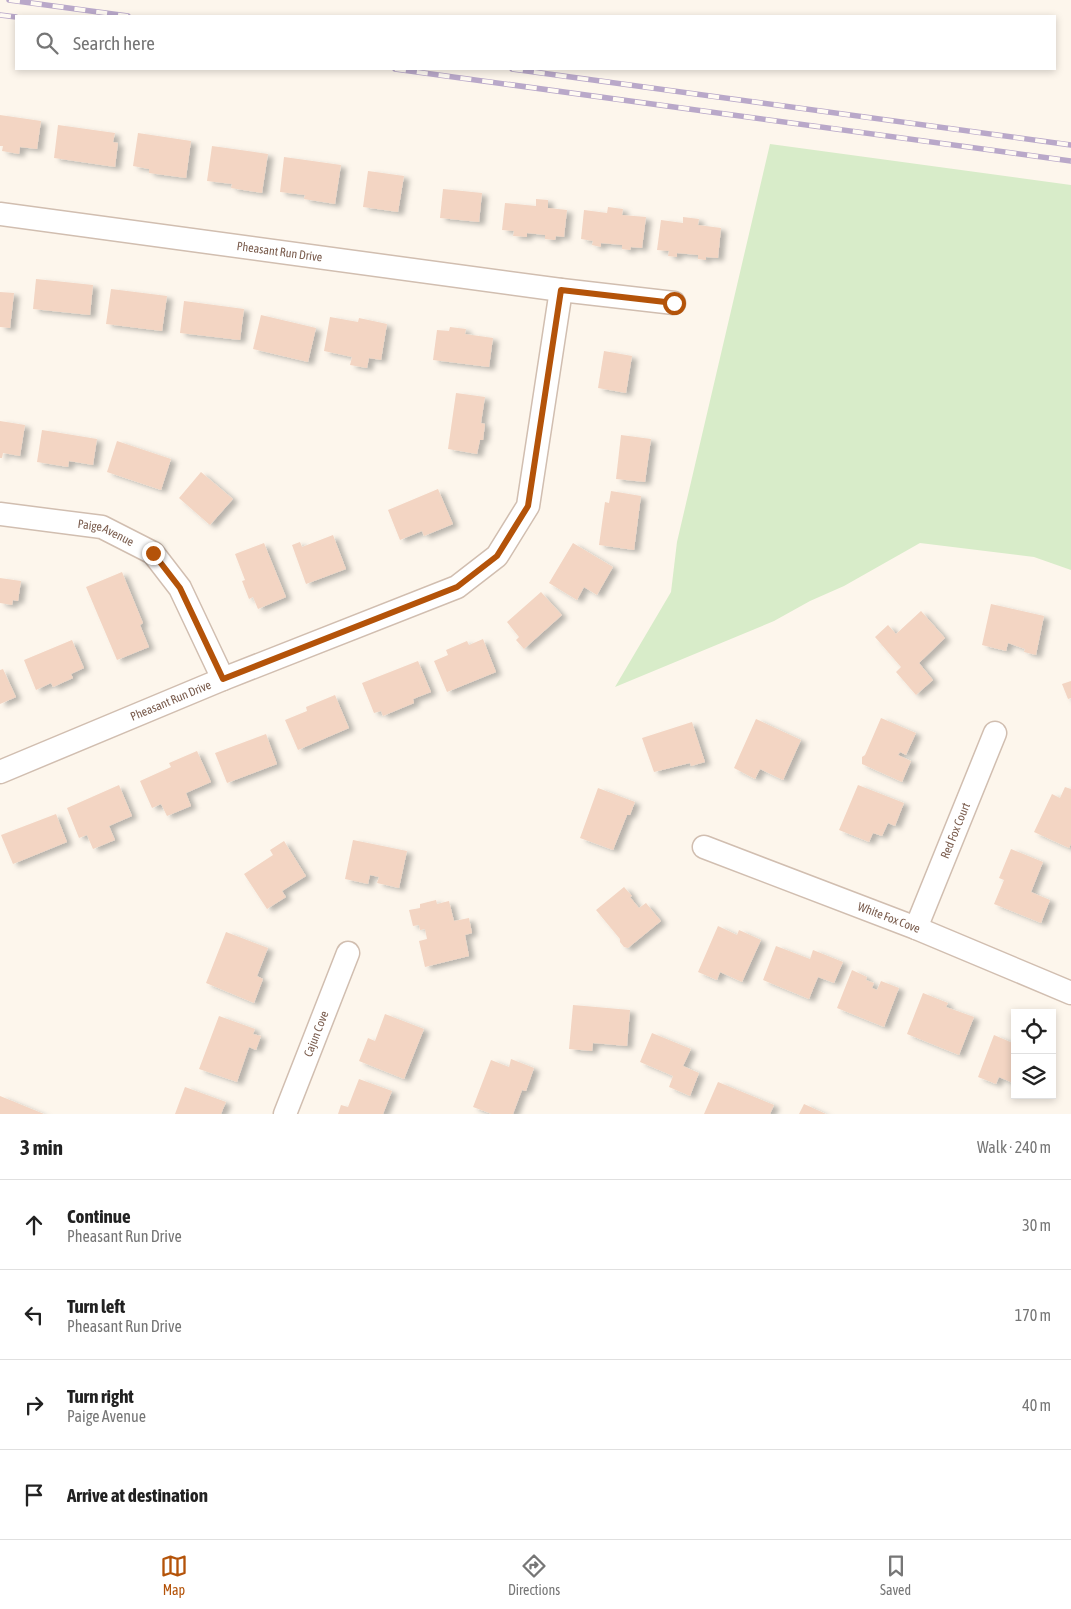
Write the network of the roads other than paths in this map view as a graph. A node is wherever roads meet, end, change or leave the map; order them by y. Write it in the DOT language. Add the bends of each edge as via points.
graph roads {
  1 [pos="0,214"];
  2 [pos="561,290"];
  3 [pos="674,303"];
  4 [pos="0,514"];
  5 [pos="223,679"];
  6 [pos="995,733"];
  7 [pos="0,772"];
  8 [pos="704,847"];
  9 [pos="916,928"];
  10 [pos="348,953"];
  11 [pos="1071,993"];
  12 [pos="285,1114"];
  1 -- 2 [label="street, Pheasant Run Drive"];
  2 -- 3 [label="street, Pheasant Run Drive"];
  2 -- 5 [label="street, Pheasant Run Drive" via="528,506 497,556 457,587"];
  4 -- 5 [label="street, Paige Avenue" via="102,527 153,553 180,588"];
  5 -- 7 [label="street, Pheasant Run Drive"];
  6 -- 9 [label="street, Red Fox Court"];
  8 -- 9 [label="street, White Fox Cove"];
  9 -- 11 [label="street, White Fox Cove"];
  10 -- 12 [label="street, Cajun Cove"];
}
